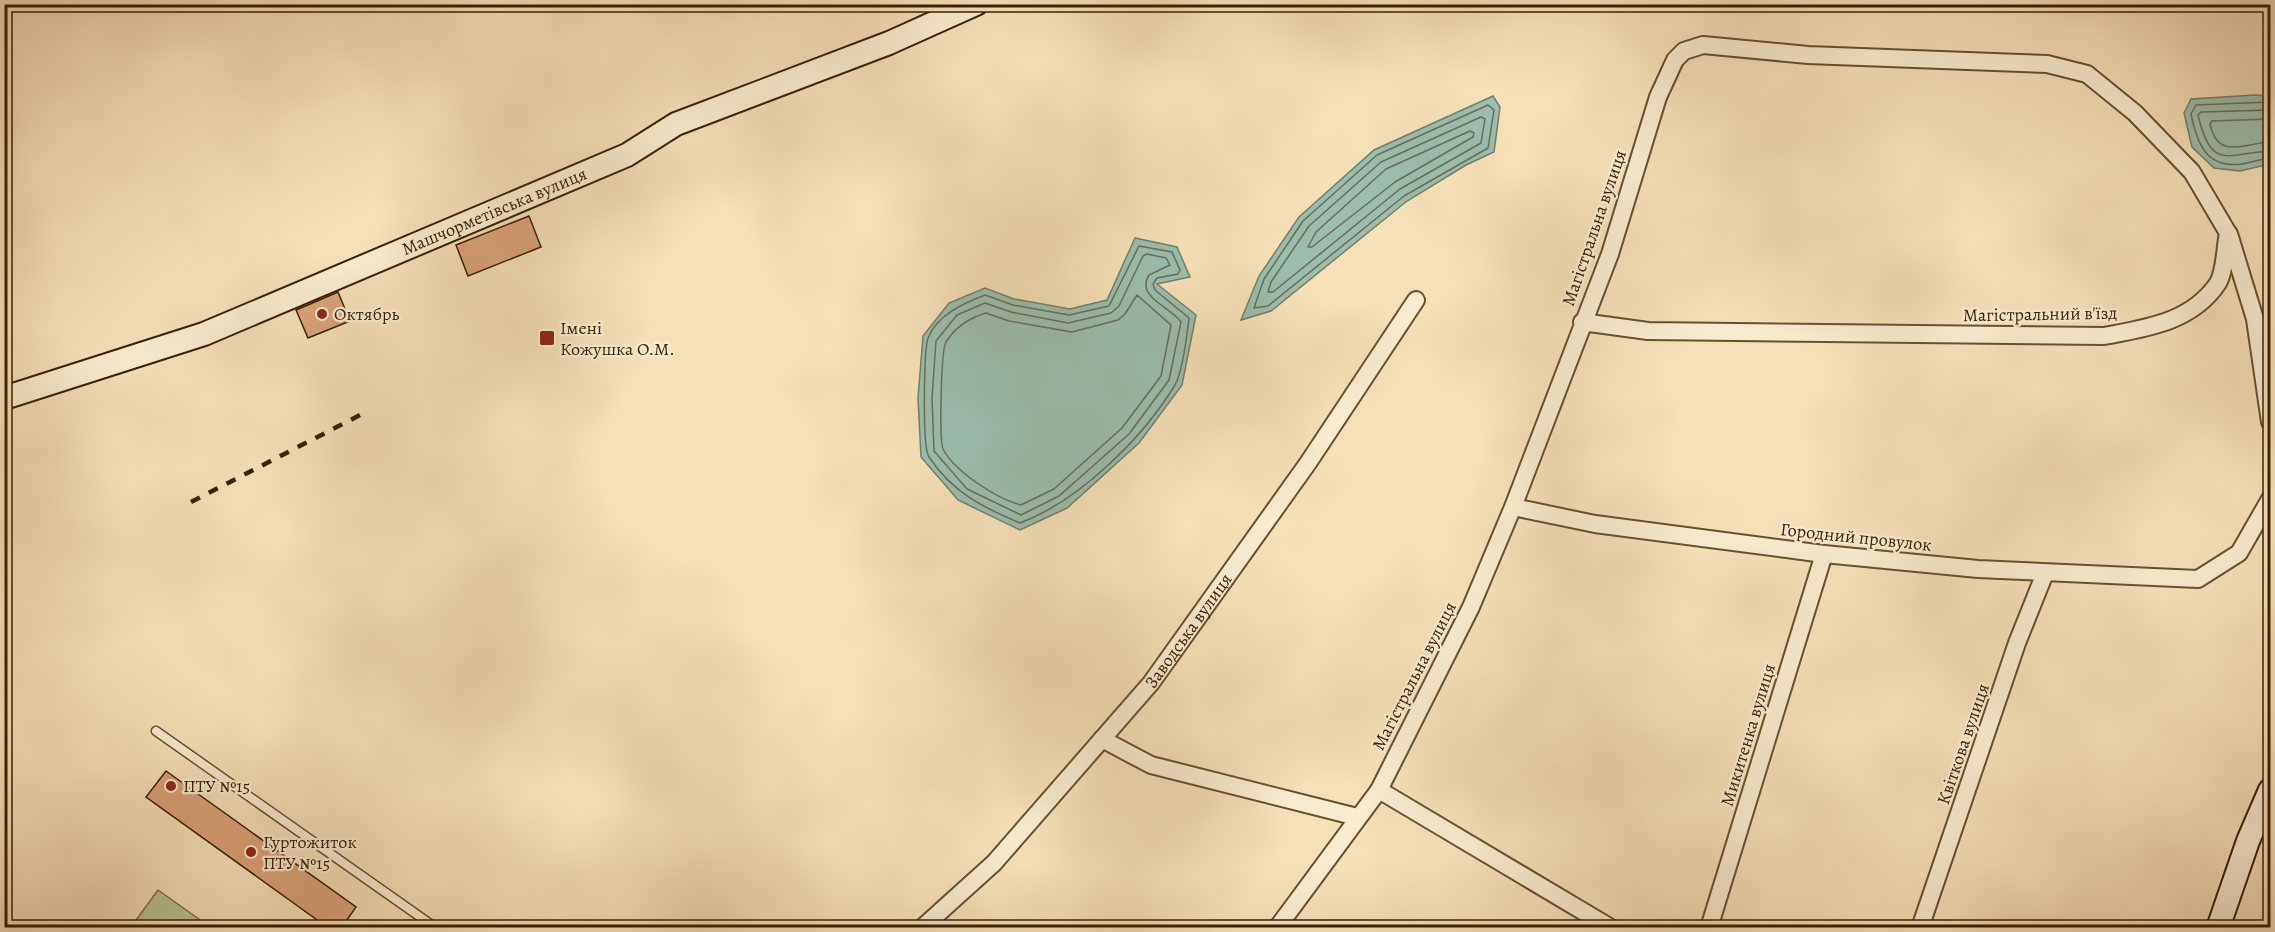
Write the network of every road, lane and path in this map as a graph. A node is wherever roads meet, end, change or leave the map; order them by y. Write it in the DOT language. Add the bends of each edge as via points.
graph roads {
  1 [pos="976,4"];
  2 [pos="2228,233"];
  3 [pos="1416,300"];
  4 [pos="1582,322"];
  5 [pos="4,398"];
  6 [pos="2271,422"];
  7 [pos="2271,499"];
  8 [pos="1513,507"];
  9 [pos="1824,554"];
  10 [pos="2044,573"];
  11 [pos="156,731"];
  12 [pos="1102,739"];
  13 [pos="1379,790"];
  14 [pos="2271,790"];
  15 [pos="1357,817"];
  16 [pos="436,927"];
  17 [pos="922,927"];
  18 [pos="1277,927"];
  19 [pos="1611,927"];
  20 [pos="1709,927"];
  21 [pos="1920,927"];
  22 [pos="2218,927"];
  1 -- 5 [label="street, Машчорметівська вулиця" via="889,43 676,124 627,155 204,334"];
  2 -- 4 [label="street, Магістральний в'їзд" via="2218,282 2187,315 2153,327 2104,336 1648,331"];
  2 -- 4 [label="street, Магістральна вулиця" via="2192,172 2135,113 2087,74 2046,64 1808,55 1703,45 1684,51 1675,60 1658,97 1610,254"];
  2 -- 6 [label="street" via="2255,319"];
  3 -- 12 [label="street, Заводська вулиця" via="1288,492 1151,683"];
  4 -- 8 [label="street, Магістральна вулиця"];
  7 -- 10 [label="street, Городний провулок" via="2239,554 2198,579"];
  8 -- 9 [label="street, Городний провулок" via="1595,525"];
  8 -- 13 [label="street, Магістральна вулиця" via="1471,607"];
  9 -- 10 [label="street, Городний провулок"];
  9 -- 20 [label="street, Микитенка вулиця"];
  10 -- 21 [label="street, Квіткова вулиця"];
  11 -- 16 [label="lane"];
  12 -- 15 [label="street" via="1151,765"];
  12 -- 17 [label="street, Заводська вулиця" via="994,863"];
  13 -- 15 [label="street, Магістральна вулиця"];
  13 -- 19 [label="street"];
  14 -- 22 [label="street"];
  15 -- 18 [label="street, Магістральна вулиця"];
}
